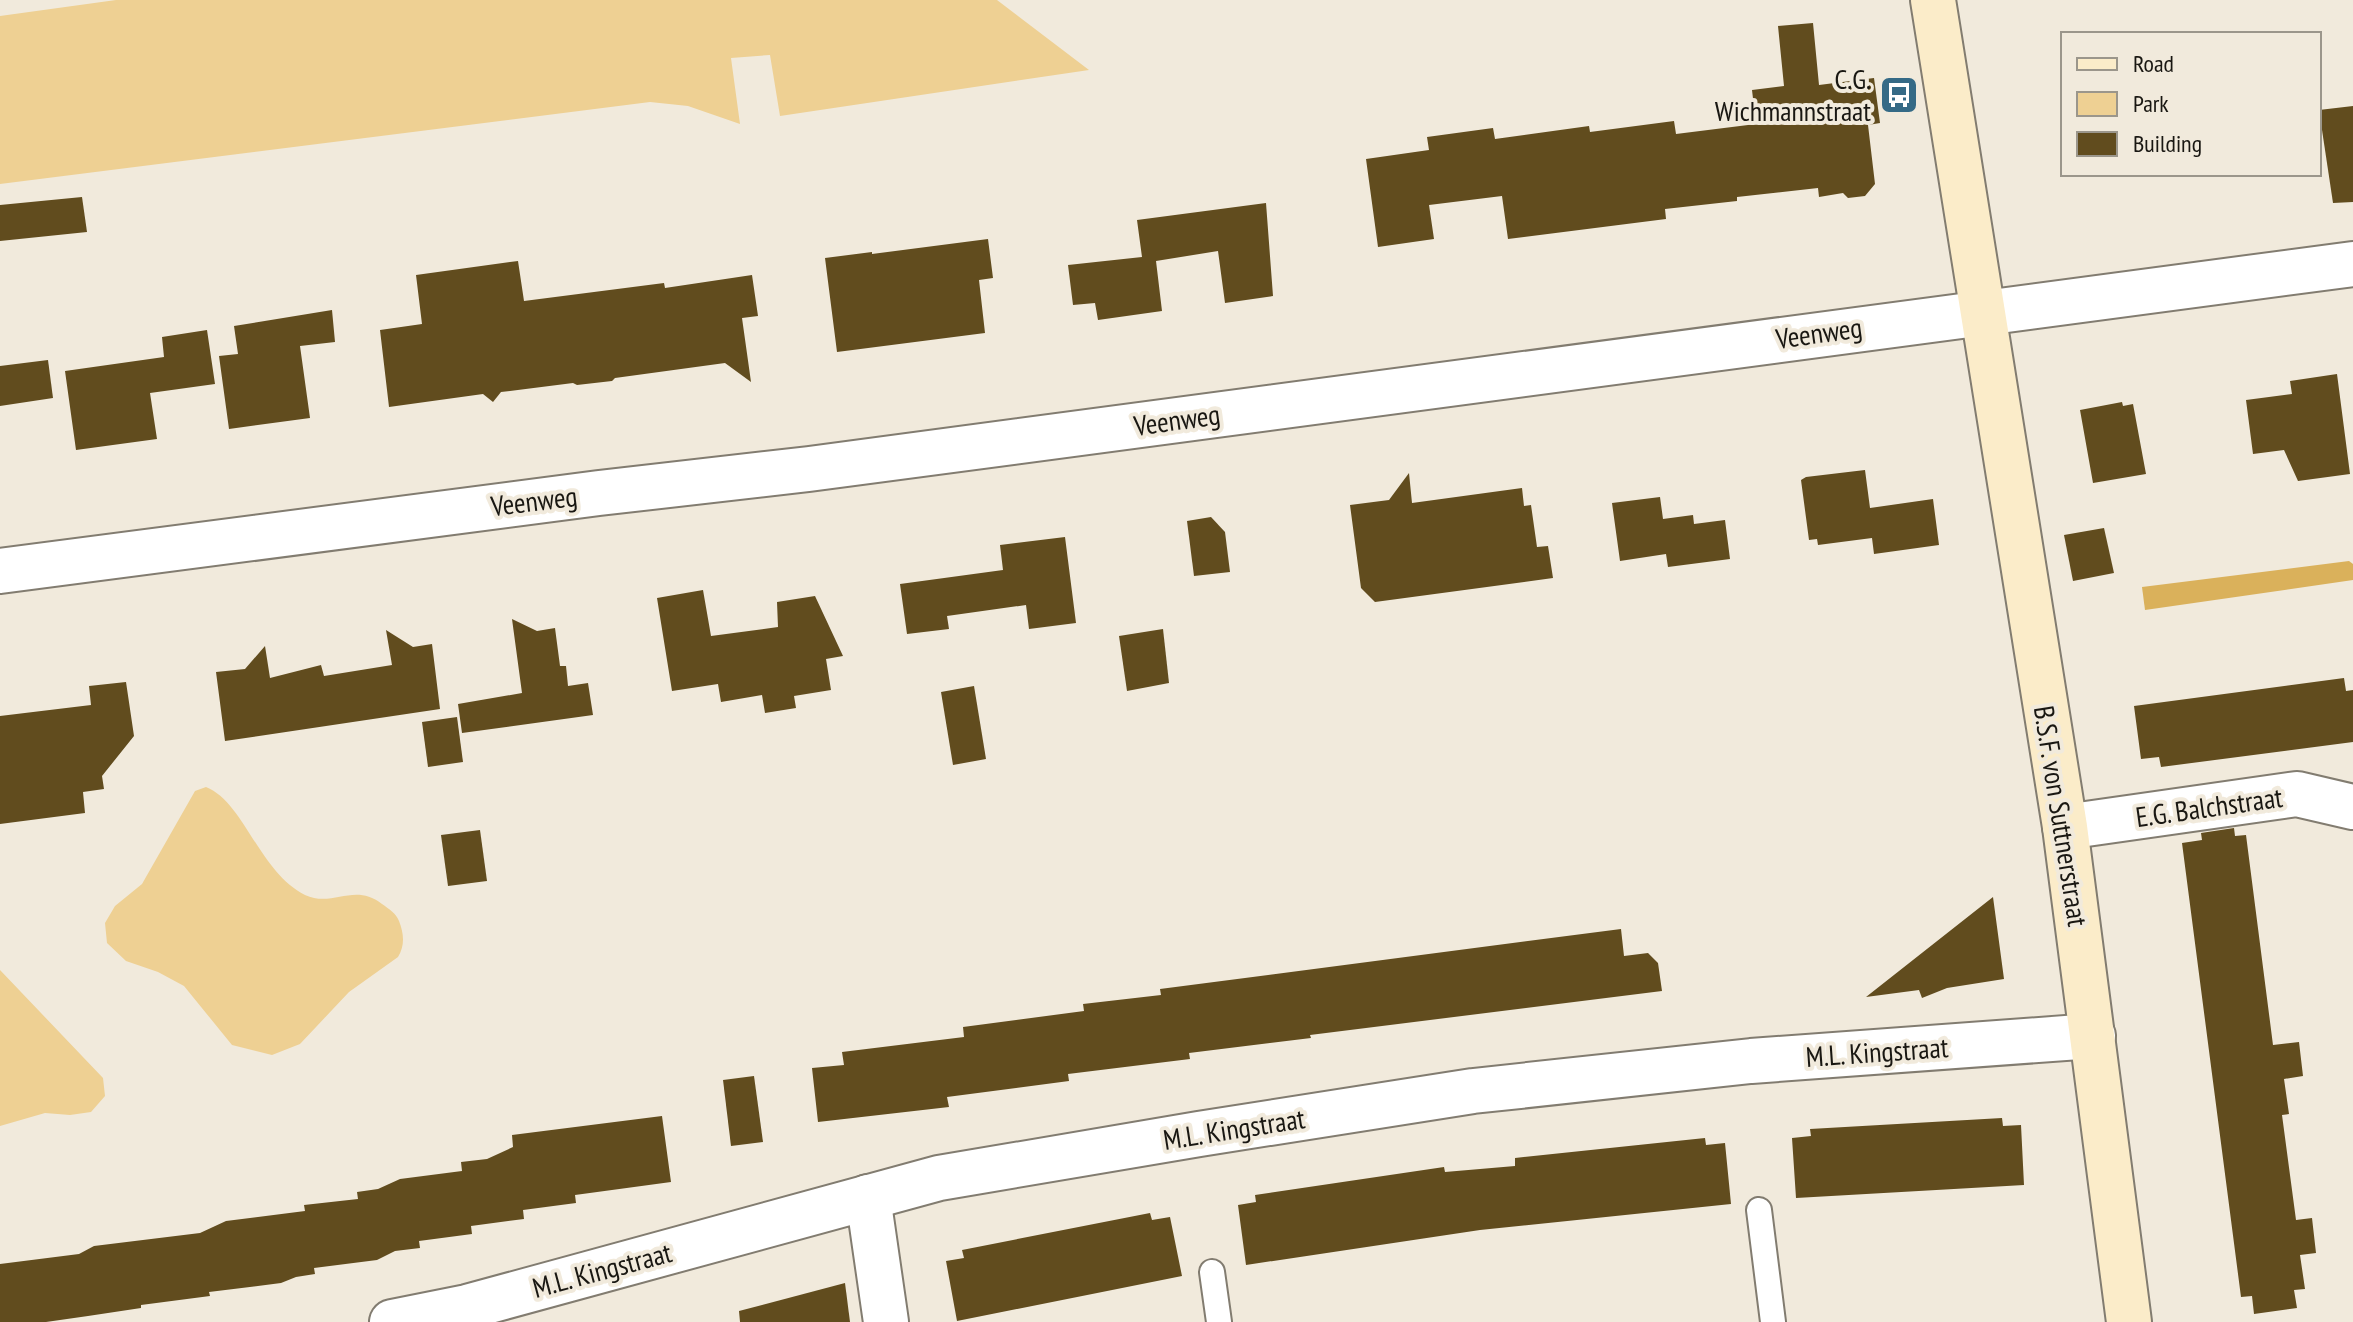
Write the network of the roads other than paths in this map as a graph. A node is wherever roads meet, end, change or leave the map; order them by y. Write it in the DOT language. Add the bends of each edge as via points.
graph roads {
  1 [pos="1933,0"];
  2 [pos="2353,264"];
  3 [pos="1981,312"];
  4 [pos="0,571"];
  5 [pos="2353,807"];
  6 [pos="2065,827"];
  7 [pos="2093,1036"];
  8 [pos="868,1197"];
  9 [pos="1759,1210"];
  10 [pos="1212,1272"];
  11 [pos="468,1314"];
  12 [pos="392,1322"];
  13 [pos="886,1322"];
  14 [pos="1219,1322"];
  15 [pos="1773,1322"];
  16 [pos="2129,1322"];
  1 -- 3 [label="street"];
  2 -- 3 [label="street, Veenweg"];
  3 -- 4 [label="street, Veenweg"];
  3 -- 6 [label="street, B.S.F. von Suttnerstraat"];
  5 -- 6 [label="street, E.G. Balchstraat" via="2297,794"];
  6 -- 7 [label="street, B.S.F. von Suttnerstraat"];
  7 -- 8 [label="street, M.L. Kingstraat" via="1751,1061 1473,1091 939,1178"];
  7 -- 16 [label="street, B.S.F. von Suttnerstraat"];
  8 -- 11 [label="street, M.L. Kingstraat"];
  8 -- 13 [label="street"];
  9 -- 15 [label="lane"];
  10 -- 14 [label="lane"];
  11 -- 12 [label="street, M.L. Kingstraat"];
}
